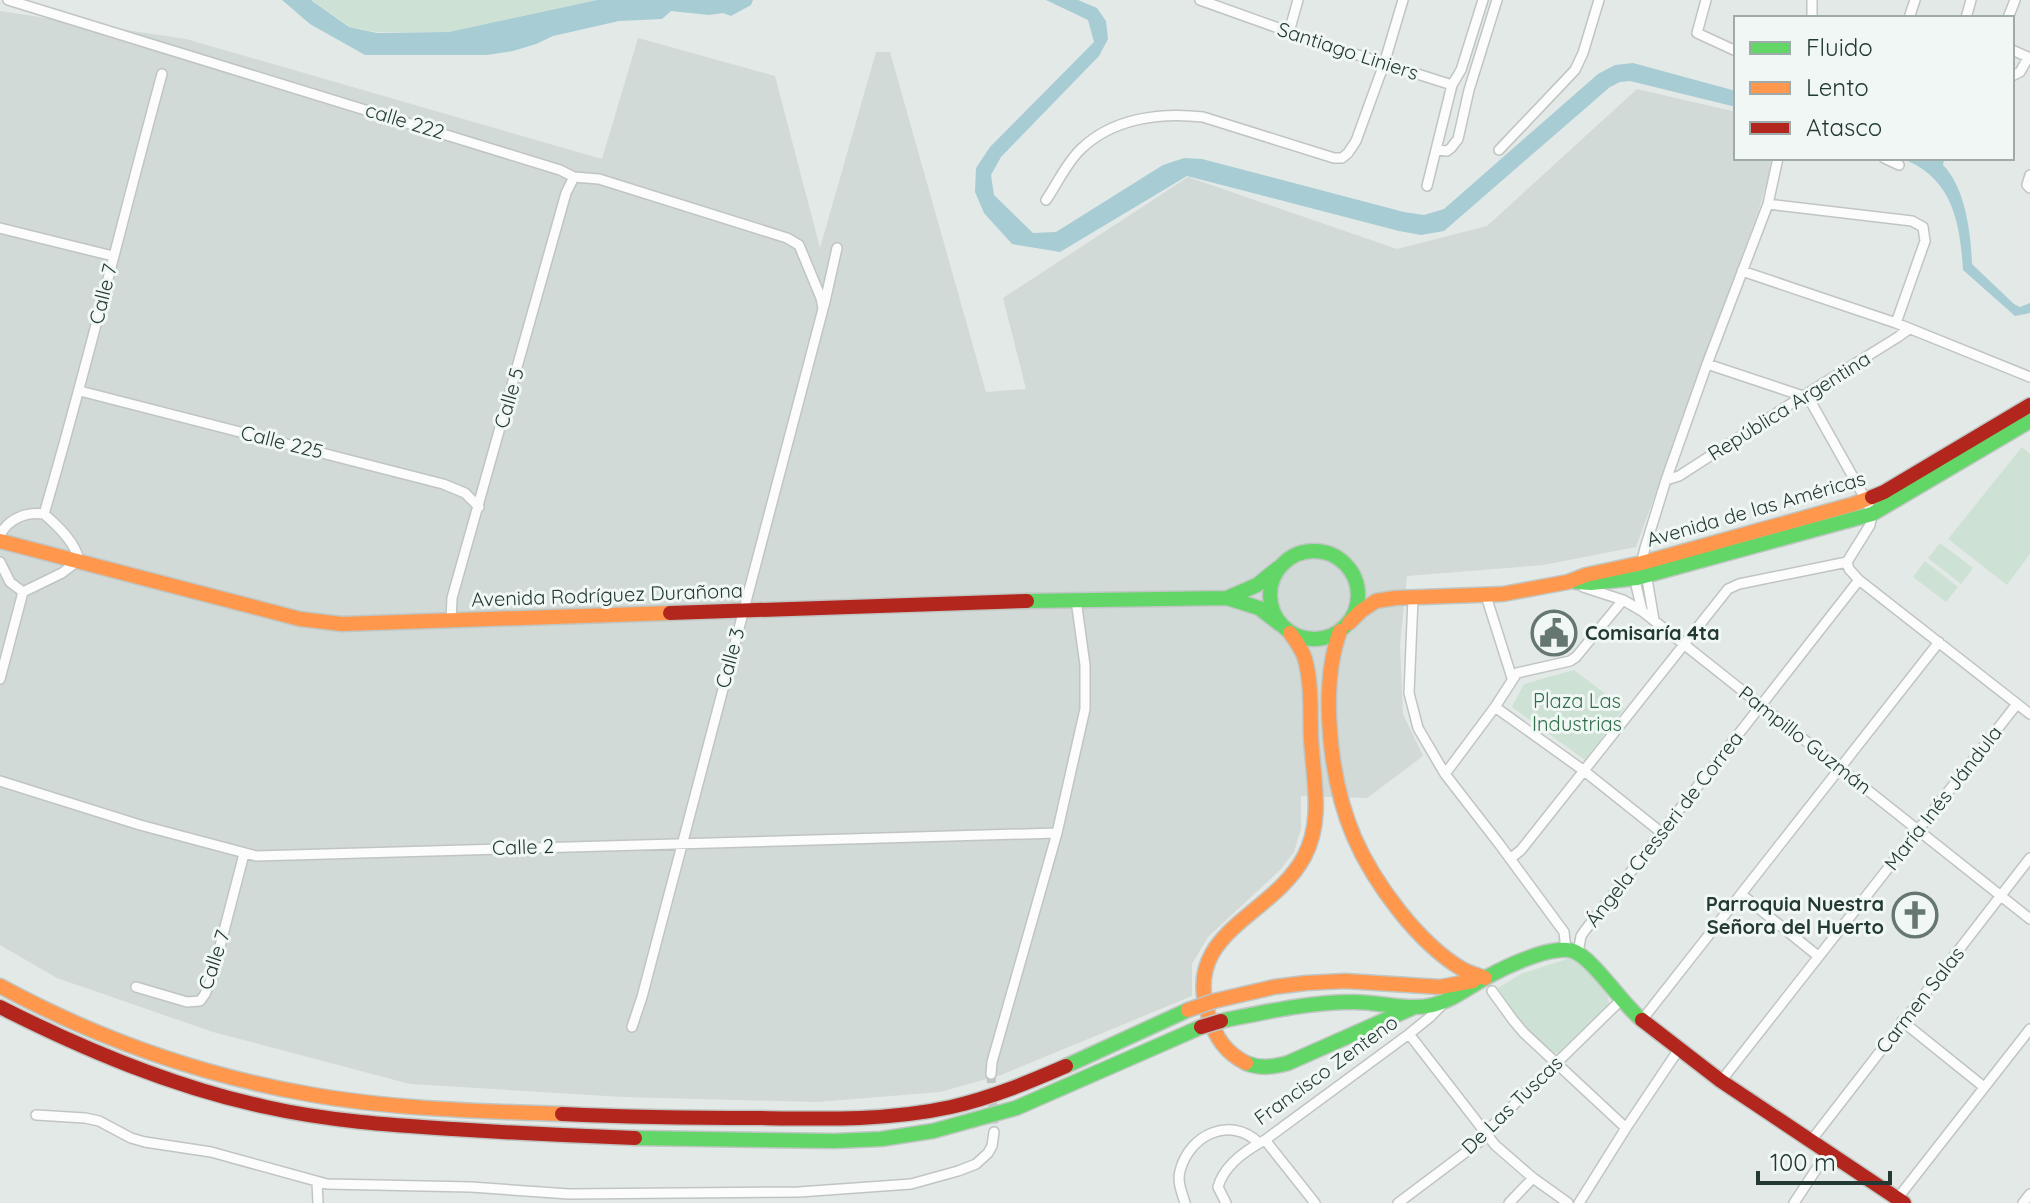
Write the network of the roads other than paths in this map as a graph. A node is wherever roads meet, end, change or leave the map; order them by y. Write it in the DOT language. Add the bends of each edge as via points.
graph roads {
  1 [pos="8,0"];
  2 [pos="1200,0"];
  3 [pos="1298,0"];
  4 [pos="1403,0"];
  5 [pos="1483,0"];
  6 [pos="1497,0"];
  7 [pos="1599,0"];
  8 [pos="1706,0"];
  9 [pos="1289,32"];
  10 [pos="1734,50"];
  11 [pos="2029,58"];
  12 [pos="1384,64"];
  13 [pos="162,74"];
  14 [pos="2014,75"];
  15 [pos="1452,85"];
  16 [pos="1437,150"];
  17 [pos="1499,150"];
  18 [pos="1778,160"];
  19 [pos="1888,160"];
  20 [pos="1899,165"];
  21 [pos="2030,175"];
  22 [pos="574,177"];
  23 [pos="1427,186"];
  24 [pos="2030,188"];
  25 [pos="1046,200"];
  26 [pos="1768,204"];
  27 [pos="0,228"];
  28 [pos="837,248"];
  29 [pos="113,256"];
  30 [pos="1742,271"];
  31 [pos="823,309"];
  32 [pos="1896,323"];
  33 [pos="1909,329"];
  34 [pos="1707,364"];
  35 [pos="2030,377"];
  36 [pos="80,391"];
  37 [pos="1803,396"];
  38 [pos="2030,405"];
  39 [pos="2030,421"];
  40 [pos="1666,480"];
  41 [pos="479,507"];
  42 [pos="1869,507"];
  43 [pos="44,514"];
  44 [pos="0,535"];
  45 [pos="0,541"];
  46 [pos="79,560"];
  47 [pos="0,562"];
  48 [pos="1847,562"];
  49 [pos="1282,565"];
  50 [pos="1642,572"];
  51 [pos="1353,574"];
  52 [pos="1859,580"];
  53 [pos="1568,582"];
  54 [pos="23,592"];
  55 [pos="1486,596"];
  56 [pos="1227,598"];
  57 [pos="1395,598"];
  58 [pos="1413,598"];
  59 [pos="1076,600"];
  60 [pos="1623,600"];
  61 [pos="743,610"];
  62 [pos="1642,611"];
  63 [pos="1654,620"];
  64 [pos="451,621"];
  65 [pos="1344,627"];
  66 [pos="1286,629"];
  67 [pos="1939,642"];
  68 [pos="1683,644"];
  69 [pos="1512,678"];
  70 [pos="0,679"];
  71 [pos="2017,704"];
  72 [pos="1761,705"];
  73 [pos="1495,707"];
  74 [pos="2030,714"];
  75 [pos="1840,768"];
  76 [pos="1583,770"];
  77 [pos="1445,774"];
  78 [pos="0,781"];
  79 [pos="1918,830"];
  80 [pos="1057,833"];
  81 [pos="1662,833"];
  82 [pos="681,844"];
  83 [pos="244,854"];
  84 [pos="2030,858"];
  85 [pos="1510,859"];
  86 [pos="1741,894"];
  87 [pos="2001,895"];
  88 [pos="2030,919"];
  89 [pos="1572,952"];
  90 [pos="1818,956"];
  91 [pos="1488,985"];
  92 [pos="0,986"];
  93 [pos="136,987"];
  94 [pos="1621,1000"];
  95 [pos="1446,1001"];
  96 [pos="0,1007"];
  97 [pos="1413,1007"];
  98 [pos="1642,1020"];
  99 [pos="1902,1021"];
  100 [pos="632,1027"];
  101 [pos="2030,1029"];
  102 [pos="1409,1034"];
  103 [pos="1679,1049"];
  104 [pos="1556,1063"];
  105 [pos="991,1074"];
  106 [pos="1721,1081"];
  107 [pos="1984,1087"];
  108 [pos="36,1115"];
  109 [pos="1626,1128"];
  110 [pos="994,1132"];
  111 [pos="1486,1135"];
  112 [pos="1262,1142"];
  113 [pos="1810,1142"];
  114 [pos="1827,1153"];
  115 [pos="1533,1178"];
  116 [pos="317,1182"];
  117 [pos="799,1192"];
  118 [pos="2030,1194"];
  119 [pos="1900,1201"];
  120 [pos="318,1203"];
  121 [pos="802,1203"];
  122 [pos="1185,1203"];
  123 [pos="1226,1203"];
  124 [pos="1315,1203"];
  125 [pos="1398,1203"];
  126 [pos="1509,1203"];
  127 [pos="1568,1203"];
  128 [pos="1579,1203"];
  129 [pos="1794,1203"];
  130 [pos="2023,1203"];
  1 -- 22 [label="street, calle 222"];
  2 -- 9 [label="street, Santiago Liniers"];
  3 -- 9 [label="street"];
  4 -- 12 [label="street"];
  5 -- 15 [label="street"];
  6 -- 16 [label="street" via="1458,139 1447,151"];
  7 -- 17 [label="street" via="1575,70"];
  8 -- 10 [label="street" via="1697,33"];
  9 -- 12 [label="street, Santiago Liniers"];
  11 -- 14 [label="street"];
  12 -- 15 [label="street, Santiago Liniers"];
  12 -- 25 [label="street" via="1356,141 1342,158 1203,117 1142,119 1106,130 1082,148"];
  13 -- 29 [label="street, Calle 7"];
  15 -- 16 [label="street"];
  16 -- 23 [label="street"];
  18 -- 26 [label="street"];
  19 -- 20 [label="street"];
  21 -- 24 [label="street"];
  22 -- 31 [label="street, calle 222" via="599,179 787,238 799,245"];
  22 -- 41 [label="street, Calle 5"];
  26 -- 30 [label="street"];
  26 -- 32 [label="street" via="1912,221 1923,227 1925,241"];
  27 -- 29 [label="street"];
  28 -- 31 [label="street, Calle 3"];
  29 -- 36 [label="street, Calle 7"];
  30 -- 32 [label="street"];
  30 -- 34 [label="street"];
  31 -- 61 [label="street, Calle 3"];
  32 -- 33 [label="street"];
  33 -- 35 [label="street"];
  33 -- 37 [label="street, República Argentina"];
  34 -- 37 [label="street"];
  34 -- 40 [label="street"];
  36 -- 41 [label="street, Calle 225" via="443,484 465,493"];
  36 -- 43 [label="street, Calle 7"];
  37 -- 40 [label="street, República Argentina"];
  37 -- 42 [label="street"];
  38 -- 42 [label="main road, Avenida de las Américas" via="1884,492"];
  39 -- 42 [label="main road, Avenida de las Américas"];
  40 -- 50 [label="street"];
  41 -- 64 [label="street, Calle 5" via="452,598"];
  42 -- 48 [label="street" via="1870,525"];
  42 -- 50 [label="main road, Avenida de las Américas"];
  43 -- 44 [label="street" via="18,517"];
  43 -- 46 [label="street" via="72,544"];
  45 -- 46 [label="main road, Avenida Rodríguez Durañona"];
  46 -- 54 [label="street"];
  46 -- 64 [label="main road, Avenida Rodríguez Durañona" via="313,622"];
  47 -- 54 [label="street" via="10,582"];
  48 -- 52 [label="street"];
  48 -- 68 [label="street" via="1733,585"];
  49 -- 51 [label="main road" via="1314,551 1337,557"];
  49 -- 56 [label="main road" via="1257,585"];
  49 -- 66 [label="main road" via="1270,588 1270,602"];
  50 -- 53 [label="main road, Avenida de las Américas" via="1586,575"];
  50 -- 62 [label="street" via="1637,593"];
  50 -- 63 [label="street"];
  51 -- 57 [label="main road" via="1372,590"];
  51 -- 65 [label="main road" via="1358,599"];
  52 -- 67 [label="street"];
  52 -- 72 [label="street, Ángela Cresseri de Correa"];
  53 -- 55 [label="main road, Avenida de las Américas"];
  53 -- 60 [label="street, Pampillo Guzmán"];
  54 -- 70 [label="street"];
  55 -- 58 [label="main road, Avenida de las Américas"];
  55 -- 69 [label="street"];
  56 -- 59 [label="main road, Avenida Rodríguez Durañona"];
  56 -- 66 [label="main road" via="1259,608"];
  57 -- 58 [label="main road, Avenida de las Américas"];
  57 -- 65 [label="main road" via="1367,606"];
  58 -- 77 [label="street" via="1411,704 1418,728"];
  59 -- 61 [label="main road, Avenida Rodríguez Durañona"];
  59 -- 80 [label="street" via="1085,709"];
  60 -- 62 [label="street, Pampillo Guzmán"];
  60 -- 69 [label="street" via="1573,659"];
  61 -- 64 [label="main road, Avenida Rodríguez Durañona"];
  61 -- 82 [label="street, Calle 3"];
  62 -- 63 [label="street, Pampillo Guzmán"];
  63 -- 68 [label="street, Pampillo Guzmán"];
  65 -- 66 [label="main road" via="1317,640"];
  65 -- 91 [label="main road" via="1332,654 1330,711 1336,771 1353,835 1388,894 1418,931 1441,954"];
  66 -- 97 [label="main road" via="1303,654 1308,674 1314,833 1289,878 1210,956 1202,987 1215,1035 1250,1065 1270,1067"];
  67 -- 71 [label="street"];
  67 -- 75 [label="street"];
  68 -- 72 [label="street, Pampillo Guzmán"];
  68 -- 76 [label="street"];
  69 -- 73 [label="street"];
  71 -- 74 [label="street"];
  71 -- 79 [label="street, María Inés Jándula"];
  72 -- 75 [label="street, Pampillo Guzmán"];
  72 -- 81 [label="street, Ángela Cresseri de Correa"];
  73 -- 76 [label="street"];
  73 -- 77 [label="street"];
  75 -- 79 [label="street, Pampillo Guzmán"];
  75 -- 86 [label="street"];
  76 -- 81 [label="street"];
  76 -- 85 [label="street"];
  77 -- 85 [label="street"];
  78 -- 83 [label="street, Calle 2"];
  79 -- 87 [label="street, Pampillo Guzmán"];
  79 -- 90 [label="street, María Inés Jándula"];
  80 -- 82 [label="street, Calle 2"];
  80 -- 105 [label="street"];
  81 -- 89 [label="street, Ángela Cresseri de Correa"];
  82 -- 83 [label="street, Calle 2"];
  82 -- 100 [label="street, Calle 3"];
  83 -- 93 [label="street, Calle 7" via="212,977 200,1001"];
  84 -- 87 [label="street, Carmen Salas"];
  85 -- 89 [label="street" via="1564,932"];
  86 -- 90 [label="street"];
  86 -- 98 [label="street"];
  87 -- 88 [label="street, Pampillo Guzmán"];
  87 -- 99 [label="street, Carmen Salas"];
  89 -- 91 [label="main road" via="1554,950 1504,967"];
  89 -- 94 [label="main road" via="1592,965"];
  90 -- 106 [label="street, María Inés Jándula"];
  91 -- 92 [label="main road, bridge" via="1345,981 1274,987 1188,1010 999,1093 900,1116 862,1119 570,1116 317,1095 210,1071 109,1037"];
  91 -- 95 [label="main road"];
  91 -- 104 [label="street" via="1513,1020"];
  94 -- 98 [label="main road"];
  94 -- 104 [label="street, De Las Tuscas"];
  95 -- 97 [label="main road"];
  95 -- 102 [label="street, Francisco Zenteno"];
  96 -- 97 [label="main road, bridge" via="86,1049 194,1088 344,1121 602,1138 841,1140 938,1130 989,1118 1201,1027 1249,1014 1355,1002"];
  98 -- 103 [label="main road"];
  99 -- 107 [label="street"];
  99 -- 113 [label="street, Carmen Salas"];
  101 -- 107 [label="street"];
  102 -- 111 [label="street"];
  102 -- 112 [label="street, Francisco Zenteno"];
  103 -- 106 [label="main road"];
  103 -- 109 [label="street"];
  104 -- 109 [label="street"];
  104 -- 111 [label="street, De Las Tuscas"];
  106 -- 113 [label="main road"];
  107 -- 119 [label="street"];
  108 -- 116 [label="street" via="99,1121 145,1142 211,1152"];
  109 -- 128 [label="street"];
  110 -- 117 [label="street" via="988,1153 958,1171 911,1184"];
  111 -- 115 [label="street"];
  111 -- 125 [label="street, De Las Tuscas"];
  112 -- 122 [label="street" via="1227,1129 1192,1146 1179,1179"];
  112 -- 123 [label="street, Francisco Zenteno" via="1220,1179"];
  112 -- 124 [label="street"];
  113 -- 114 [label="main road"];
  114 -- 119 [label="main road"];
  114 -- 129 [label="street"];
  115 -- 126 [label="street"];
  115 -- 127 [label="street"];
  116 -- 117 [label="street" via="569,1194"];
  116 -- 120 [label="street"];
  117 -- 121 [label="street"];
  118 -- 130 [label="street"];
}
